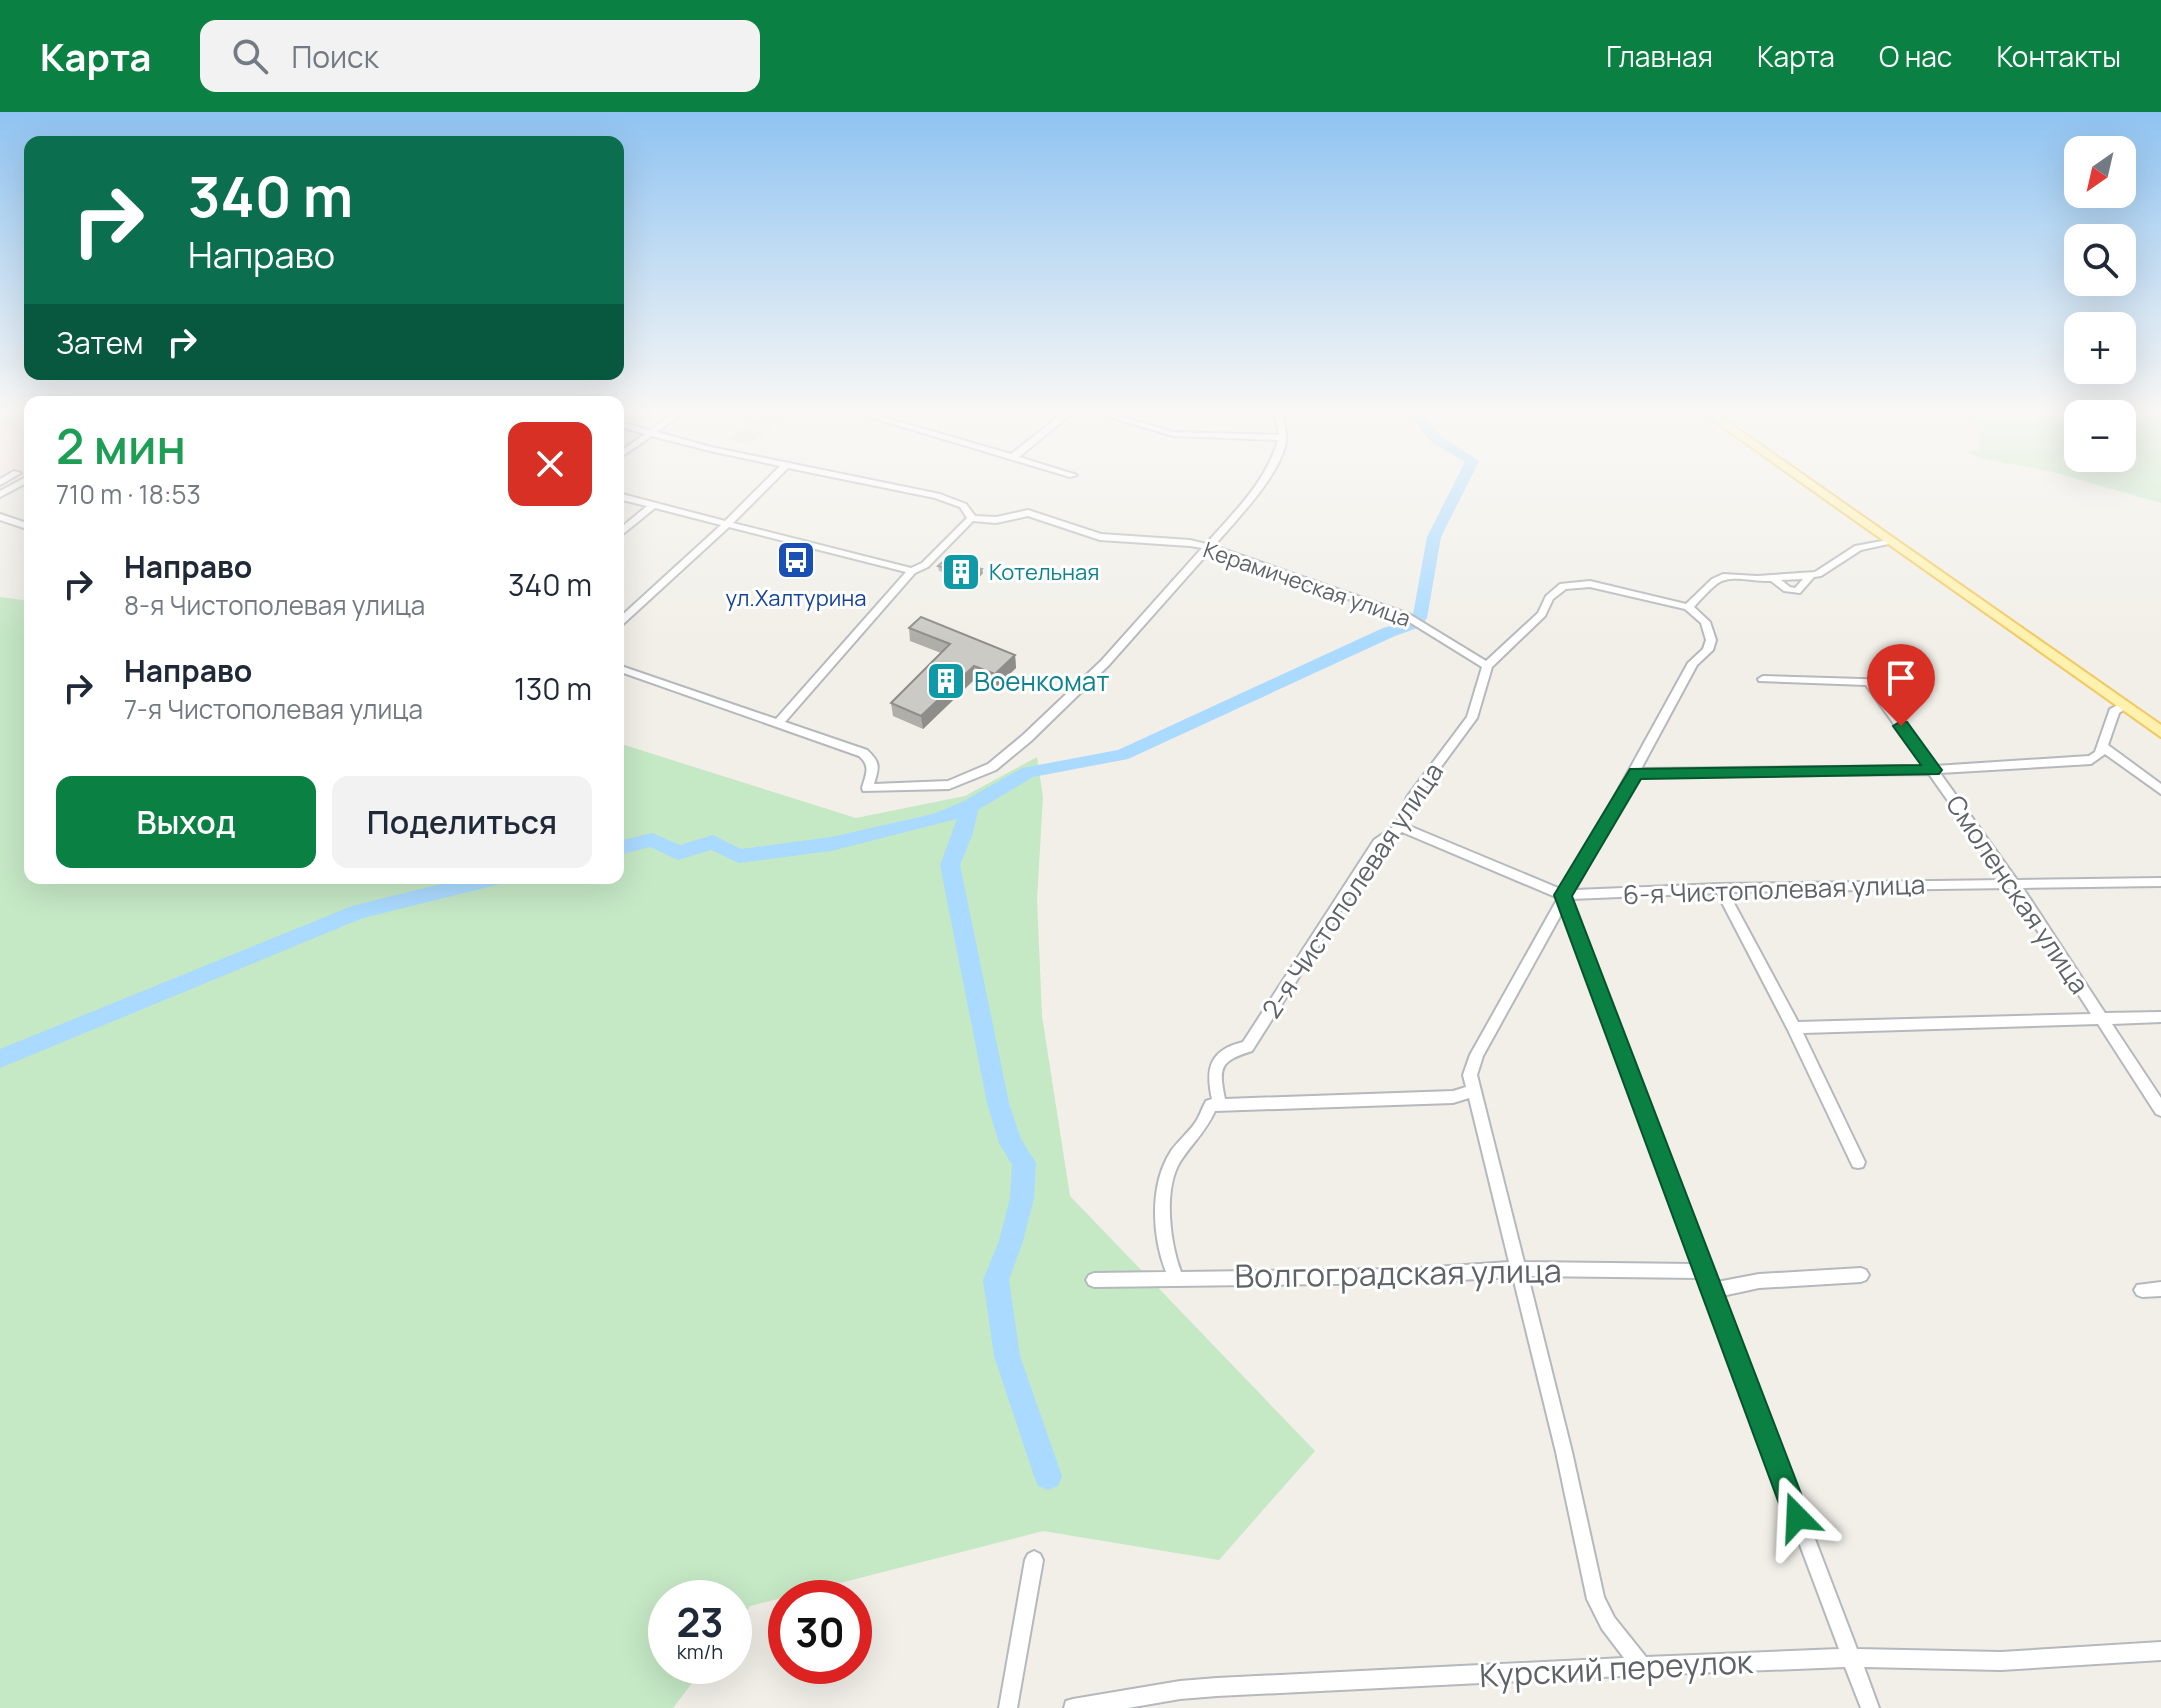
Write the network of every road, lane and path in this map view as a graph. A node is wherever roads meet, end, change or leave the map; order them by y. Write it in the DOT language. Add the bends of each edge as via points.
graph roads {
  1 [pos="762,489"];
  2 [pos="903,489"];
  3 [pos="1258,489"];
  4 [pos="1817,489"];
  5 [pos="624,498"];
  6 [pos="652,506"];
  7 [pos="0,517"];
  8 [pos="971,518"];
  9 [pos="727,524"];
  10 [pos="24,525"];
  11 [pos="624,530"];
  12 [pos="1890,541"];
  13 [pos="1208,547"];
  14 [pos="912,571"];
  15 [pos="1688,607"];
  16 [pos="624,618"];
  17 [pos="1487,666"];
  18 [pos="624,670"];
  19 [pos="1763,679"];
  20 [pos="1869,682"];
  21 [pos="1923,683"];
  22 [pos="2124,706"];
  23 [pos="779,722"];
  24 [pos="2161,732"];
  25 [pos="2103,747"];
  26 [pos="1933,770"];
  27 [pos="1636,773"];
  28 [pos="2161,790"];
  29 [pos="1401,827"];
  30 [pos="2161,882"];
  31 [pos="2013,883"];
  32 [pos="1720,888"];
  33 [pos="1563,895"];
  34 [pos="2101,1016"];
  35 [pos="2161,1017"];
  36 [pos="1794,1028"];
  37 [pos="1474,1091"];
  38 [pos="1219,1102"];
  39 [pos="2161,1110"];
  40 [pos="1858,1162"];
  41 [pos="1519,1269"];
  42 [pos="1702,1271"];
  43 [pos="1861,1275"];
  44 [pos="1176,1278"];
  45 [pos="1094,1280"];
  46 [pos="2161,1289"];
  47 [pos="2142,1290"];
  48 [pos="1710,1291"];
  49 [pos="1034,1560"];
  50 [pos="2161,1651"];
  51 [pos="1852,1658"];
  52 [pos="1642,1666"];
  53 [pos="1008,1708"];
  54 [pos="1073,1708"];
  55 [pos="1870,1708"];
  1 -- 9 [label="street"];
  2 -- 8 [label="street" via="949,499 968,509"];
  3 -- 13 [label="street"];
  4 -- 12 [label="main road"];
  5 -- 6 [label="street"];
  6 -- 9 [label="street"];
  6 -- 11 [label="street"];
  7 -- 10 [label="street"];
  8 -- 13 [label="street, Керамическая улица" via="996,520 1028,513 1100,537"];
  8 -- 14 [label="street" via="925,565"];
  9 -- 14 [label="street"];
  9 -- 16 [label="street"];
  12 -- 15 [label="street" via="1858,548 1811,575 1797,591 1774,579 1726,576"];
  12 -- 22 [label="main road"];
  13 -- 17 [label="street, Керамическая улица" via="1406,616"];
  13 -- 23 [label="street" via="1105,663 1027,738 992,767 949,785 867,788 873,768 868,756"];
  14 -- 23 [label="street"];
  15 -- 17 [label="street" via="1569,584 1555,591 1542,614"];
  15 -- 27 [label="street" via="1705,622 1711,640 1708,650 1693,663"];
  17 -- 29 [label="street, 2-я Чистополевая улица" via="1472,718 1411,800"];
  18 -- 23 [label="street"];
  19 -- 20 [label="street"];
  20 -- 21 [label="street"];
  20 -- 26 [label="street, Смоленская улица"];
  22 -- 24 [label="main road"];
  22 -- 25 [label="street" via="2111,715"];
  25 -- 26 [label="street" via="2091,760"];
  25 -- 28 [label="street"];
  26 -- 27 [label="street"];
  26 -- 31 [label="street, Смоленская улица"];
  27 -- 33 [label="street"];
  29 -- 33 [label="street, 6-я Чистополевая улица"];
  29 -- 38 [label="street, 2-я Чистополевая улица" via="1378,843 1247,1047 1232,1049 1216,1065 1213,1078"];
  30 -- 31 [label="street, 6-я Чистополевая улица"];
  31 -- 32 [label="street, 6-я Чистополевая улица"];
  31 -- 34 [label="street, Смоленская улица"];
  32 -- 33 [label="street, 6-я Чистополевая улица"];
  32 -- 36 [label="street"];
  33 -- 37 [label="street" via="1472,1065"];
  33 -- 42 [label="street"];
  34 -- 35 [label="street"];
  34 -- 36 [label="street"];
  34 -- 39 [label="street, Смоленская улица"];
  36 -- 40 [label="street"];
  37 -- 38 [label="street" via="1453,1097"];
  37 -- 41 [label="street"];
  38 -- 44 [label="street" via="1211,1105 1168,1170 1166,1251"];
  41 -- 42 [label="street, Волгоградская улица"];
  41 -- 44 [label="street, Волгоградская улица" via="1406,1276"];
  41 -- 52 [label="street" via="1596,1599"];
  42 -- 48 [label="street"];
  43 -- 48 [label="street" via="1759,1281"];
  44 -- 45 [label="street, Волгоградская улица"];
  46 -- 47 [label="street"];
  48 -- 51 [label="street"];
  49 -- 53 [label="street"];
  50 -- 51 [label="street, Курский переулок" via="2001,1661"];
  51 -- 52 [label="street, Курский переулок"];
  51 -- 55 [label="street"];
  52 -- 54 [label="street, Курский переулок" via="1180,1690"];
}
